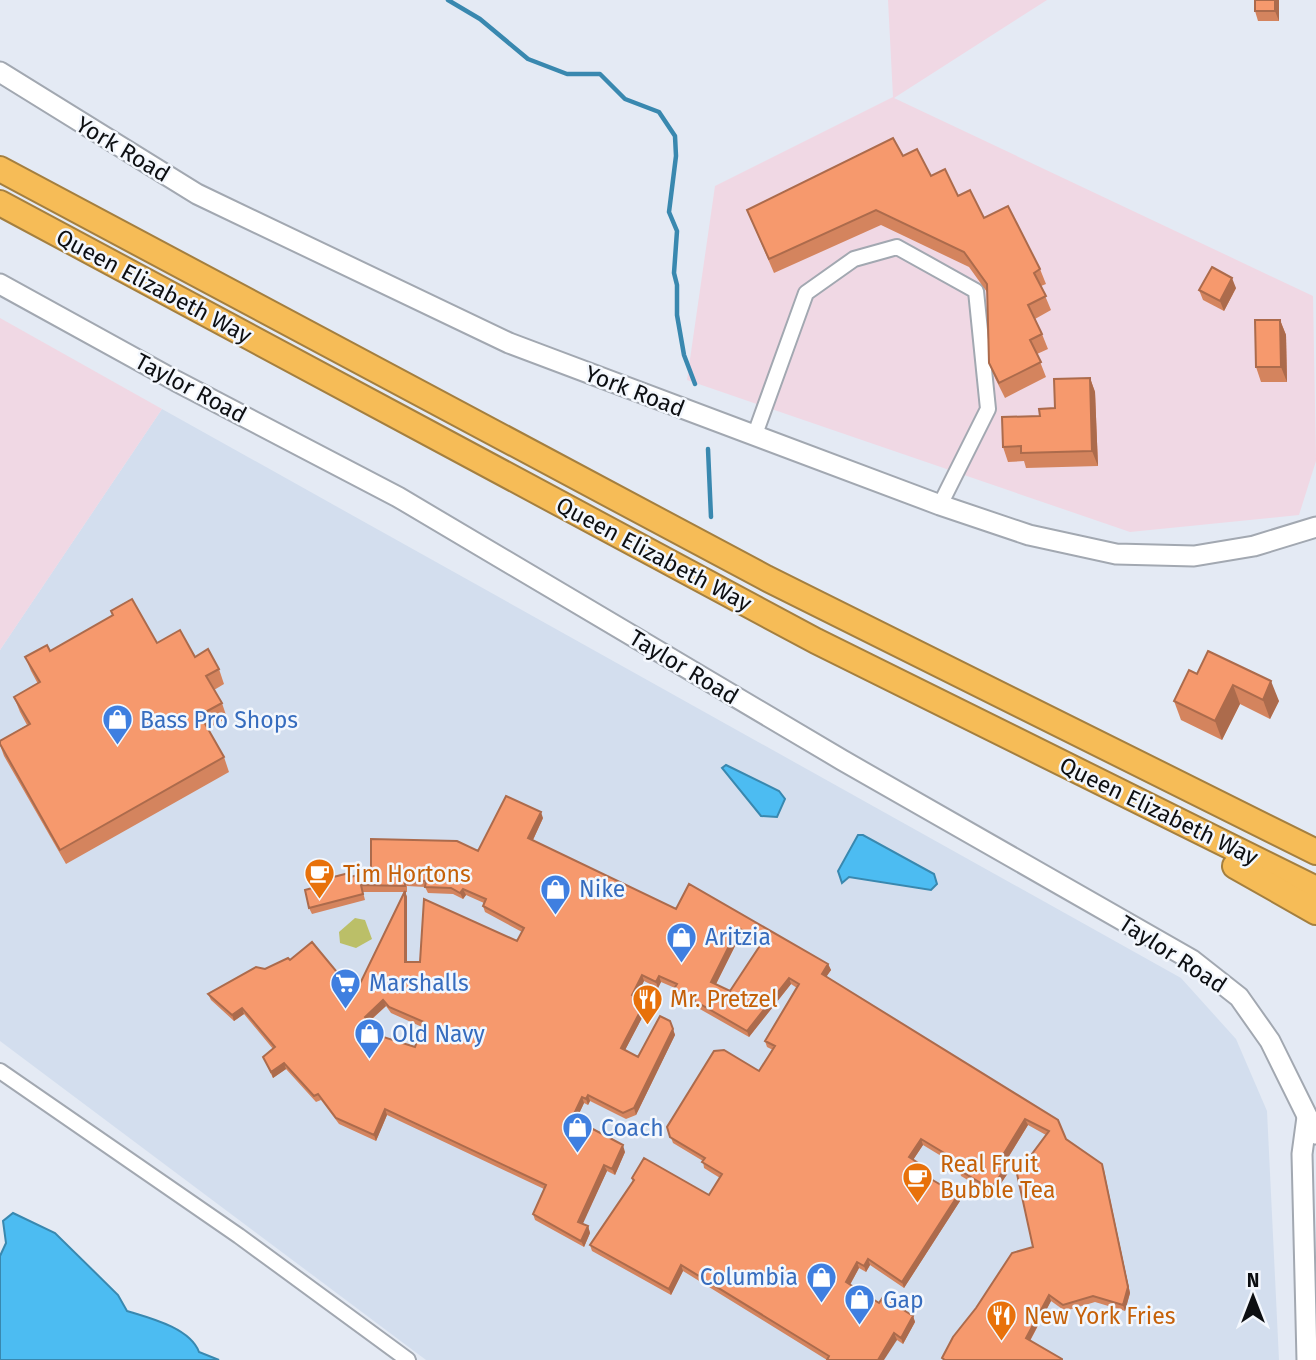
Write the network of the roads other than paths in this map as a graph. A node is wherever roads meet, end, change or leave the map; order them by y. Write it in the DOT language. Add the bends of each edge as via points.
graph roads {
  1 [pos="0,72"];
  2 [pos="0,169"];
  3 [pos="0,203"];
  4 [pos="0,284"];
  5 [pos="754,437"];
  6 [pos="940,505"];
  7 [pos="1316,527"];
  8 [pos="1027,710"];
  9 [pos="987,726"];
  10 [pos="1316,839"];
  11 [pos="1316,852"];
  12 [pos="1316,889"];
  13 [pos="1316,912"];
  14 [pos="0,1071"];
  15 [pos="1311,1126"];
  16 [pos="408,1360"];
  17 [pos="1307,1360"];
  1 -- 5 [label="main road, York Road" via="197,194 298,243 509,343"];
  2 -- 8 [label="highway, Queen Elizabeth Way" via="766,578"];
  3 -- 9 [label="highway, Queen Elizabeth Way" via="816,641"];
  4 -- 15 [label="main road, Taylor Road" via="398,498 1192,960 1239,997 1270,1041"];
  5 -- 6 [label="main road, York Road"];
  5 -- 6 [label="street" via="806,293 854,259 897,247 976,290 988,409"];
  6 -- 7 [label="main road, York Road" via="1029,535 1116,554 1194,556 1254,546"];
  8 -- 10 [label="highway"];
  8 -- 11 [label="highway, Queen Elizabeth Way"];
  9 -- 12 [label="highway, Queen Elizabeth Way"];
  9 -- 13 [label="highway"];
  14 -- 16 [label="street" via="239,1236"];
  15 -- 17 [label="main road, Taylor Road" via="1302,1154"];
}
